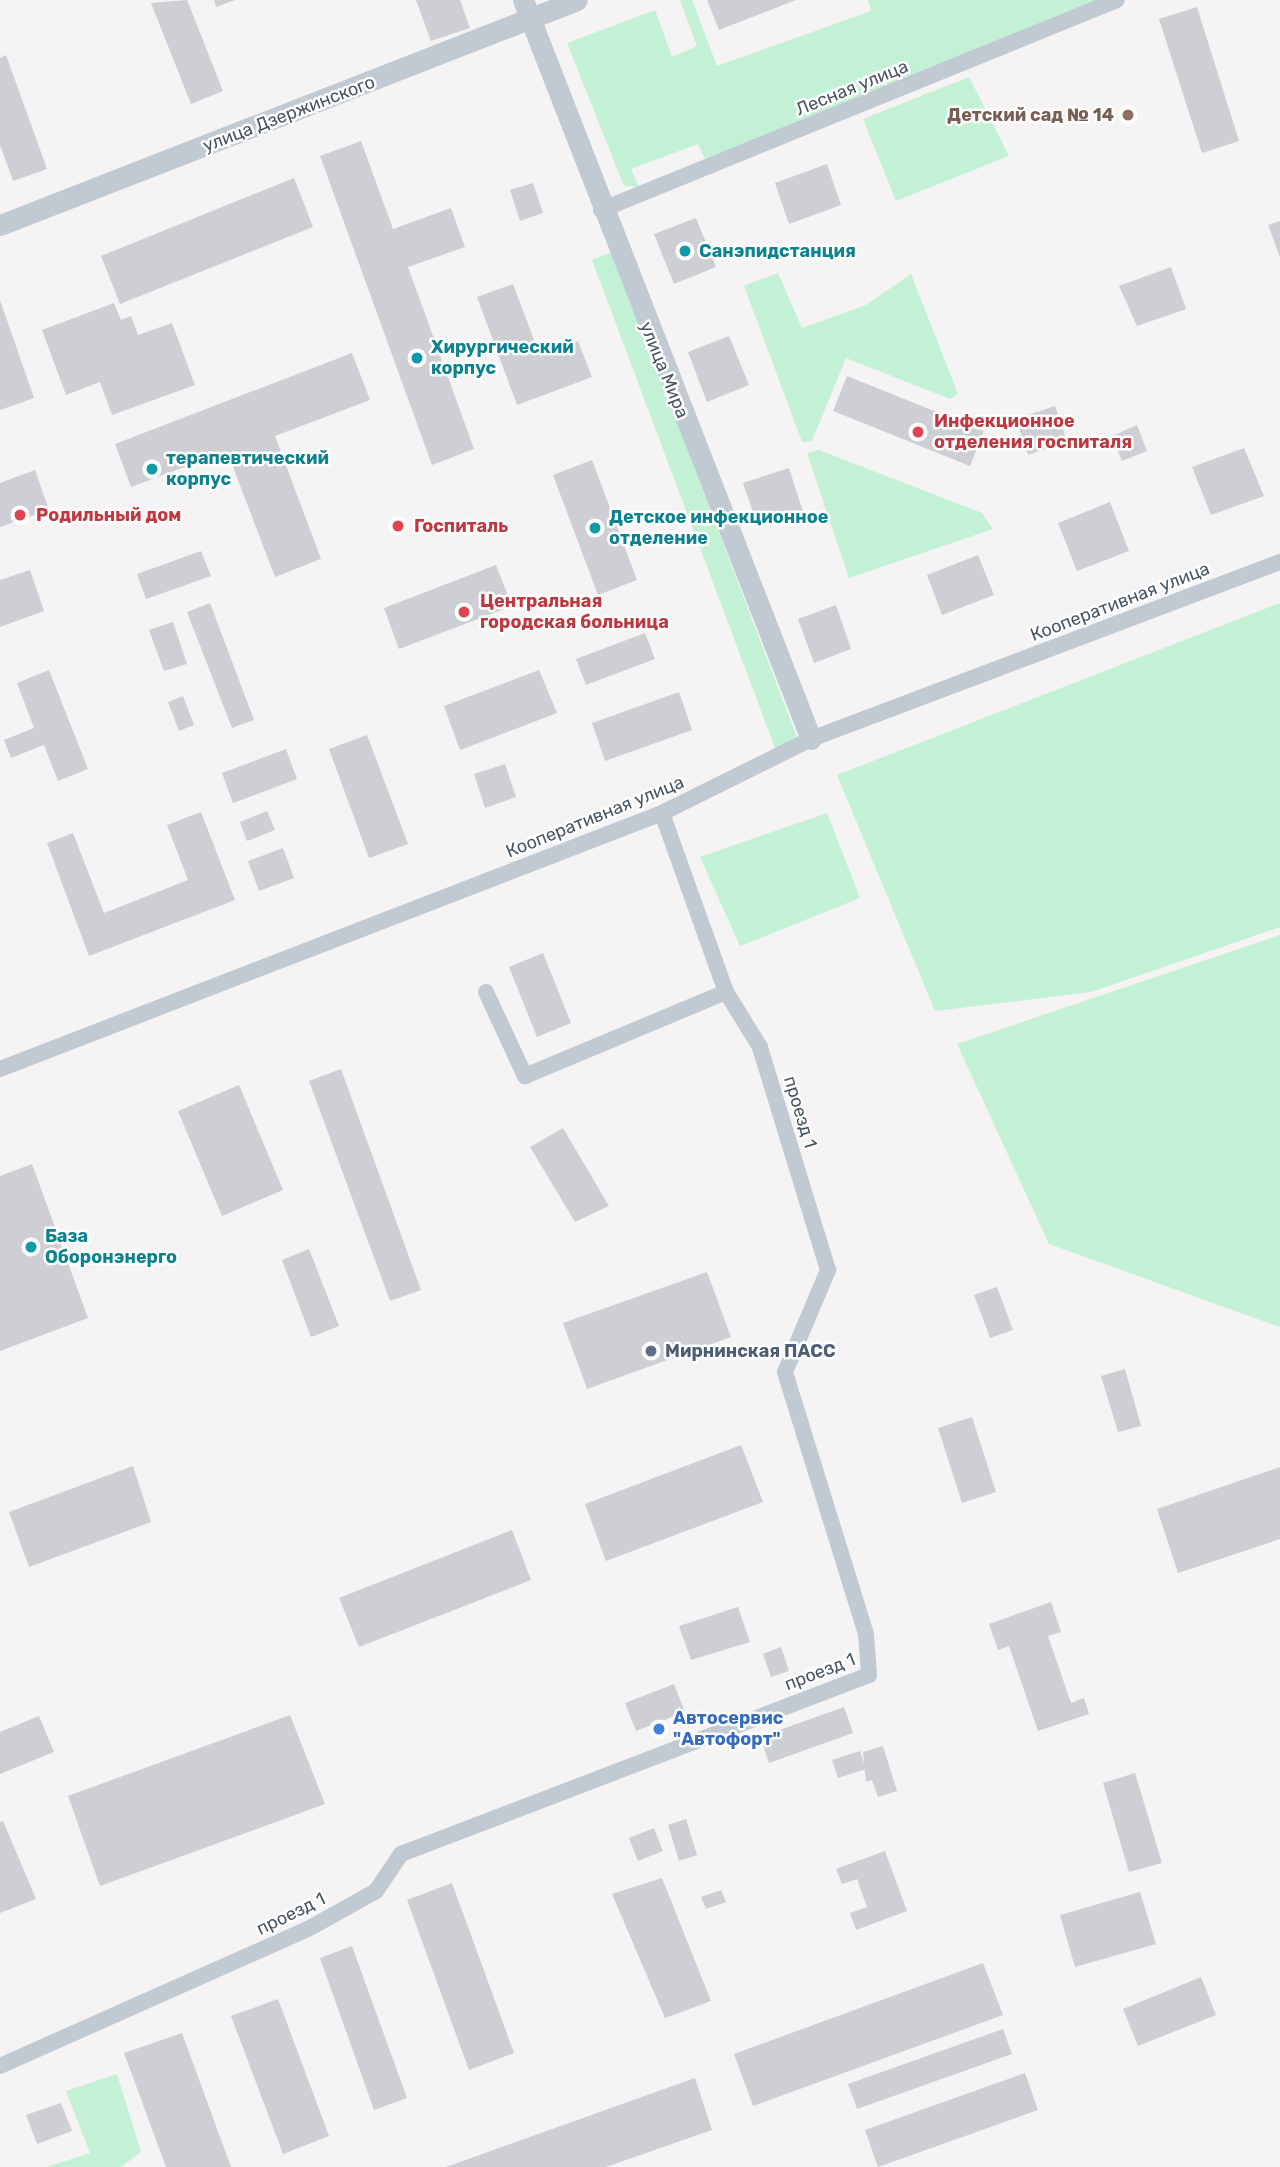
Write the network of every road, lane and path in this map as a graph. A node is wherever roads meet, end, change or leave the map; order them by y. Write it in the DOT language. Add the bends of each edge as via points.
graph roads {
  1 [pos="577,0"];
  2 [pos="1117,0"];
  3 [pos="526,9"];
  4 [pos="601,210"];
  5 [pos="0,225"];
  6 [pos="1280,562"];
  7 [pos="811,739"];
  8 [pos="662,813"];
  9 [pos="486,992"];
  10 [pos="726,992"];
  11 [pos="0,1069"];
  12 [pos="0,2066"];
  1 -- 3 [label="street, улица Дзержинского"];
  2 -- 4 [label="street, Лесная улица"];
  3 -- 4 [label="street, улица Мира"];
  3 -- 5 [label="street, улица Дзержинского"];
  4 -- 7 [label="street, улица Мира"];
  6 -- 7 [label="street, Кооперативная улица"];
  7 -- 8 [label="street, Кооперативная улица"];
  8 -- 10 [label="street, проезд 1"];
  8 -- 11 [label="street, Кооперативная улица"];
  9 -- 10 [label="street" via="525,1076"];
  10 -- 12 [label="street, проезд 1" via="760,1047 828,1270 785,1372 866,1634 869,1675 401,1854 376,1891 307,1929"];
}
